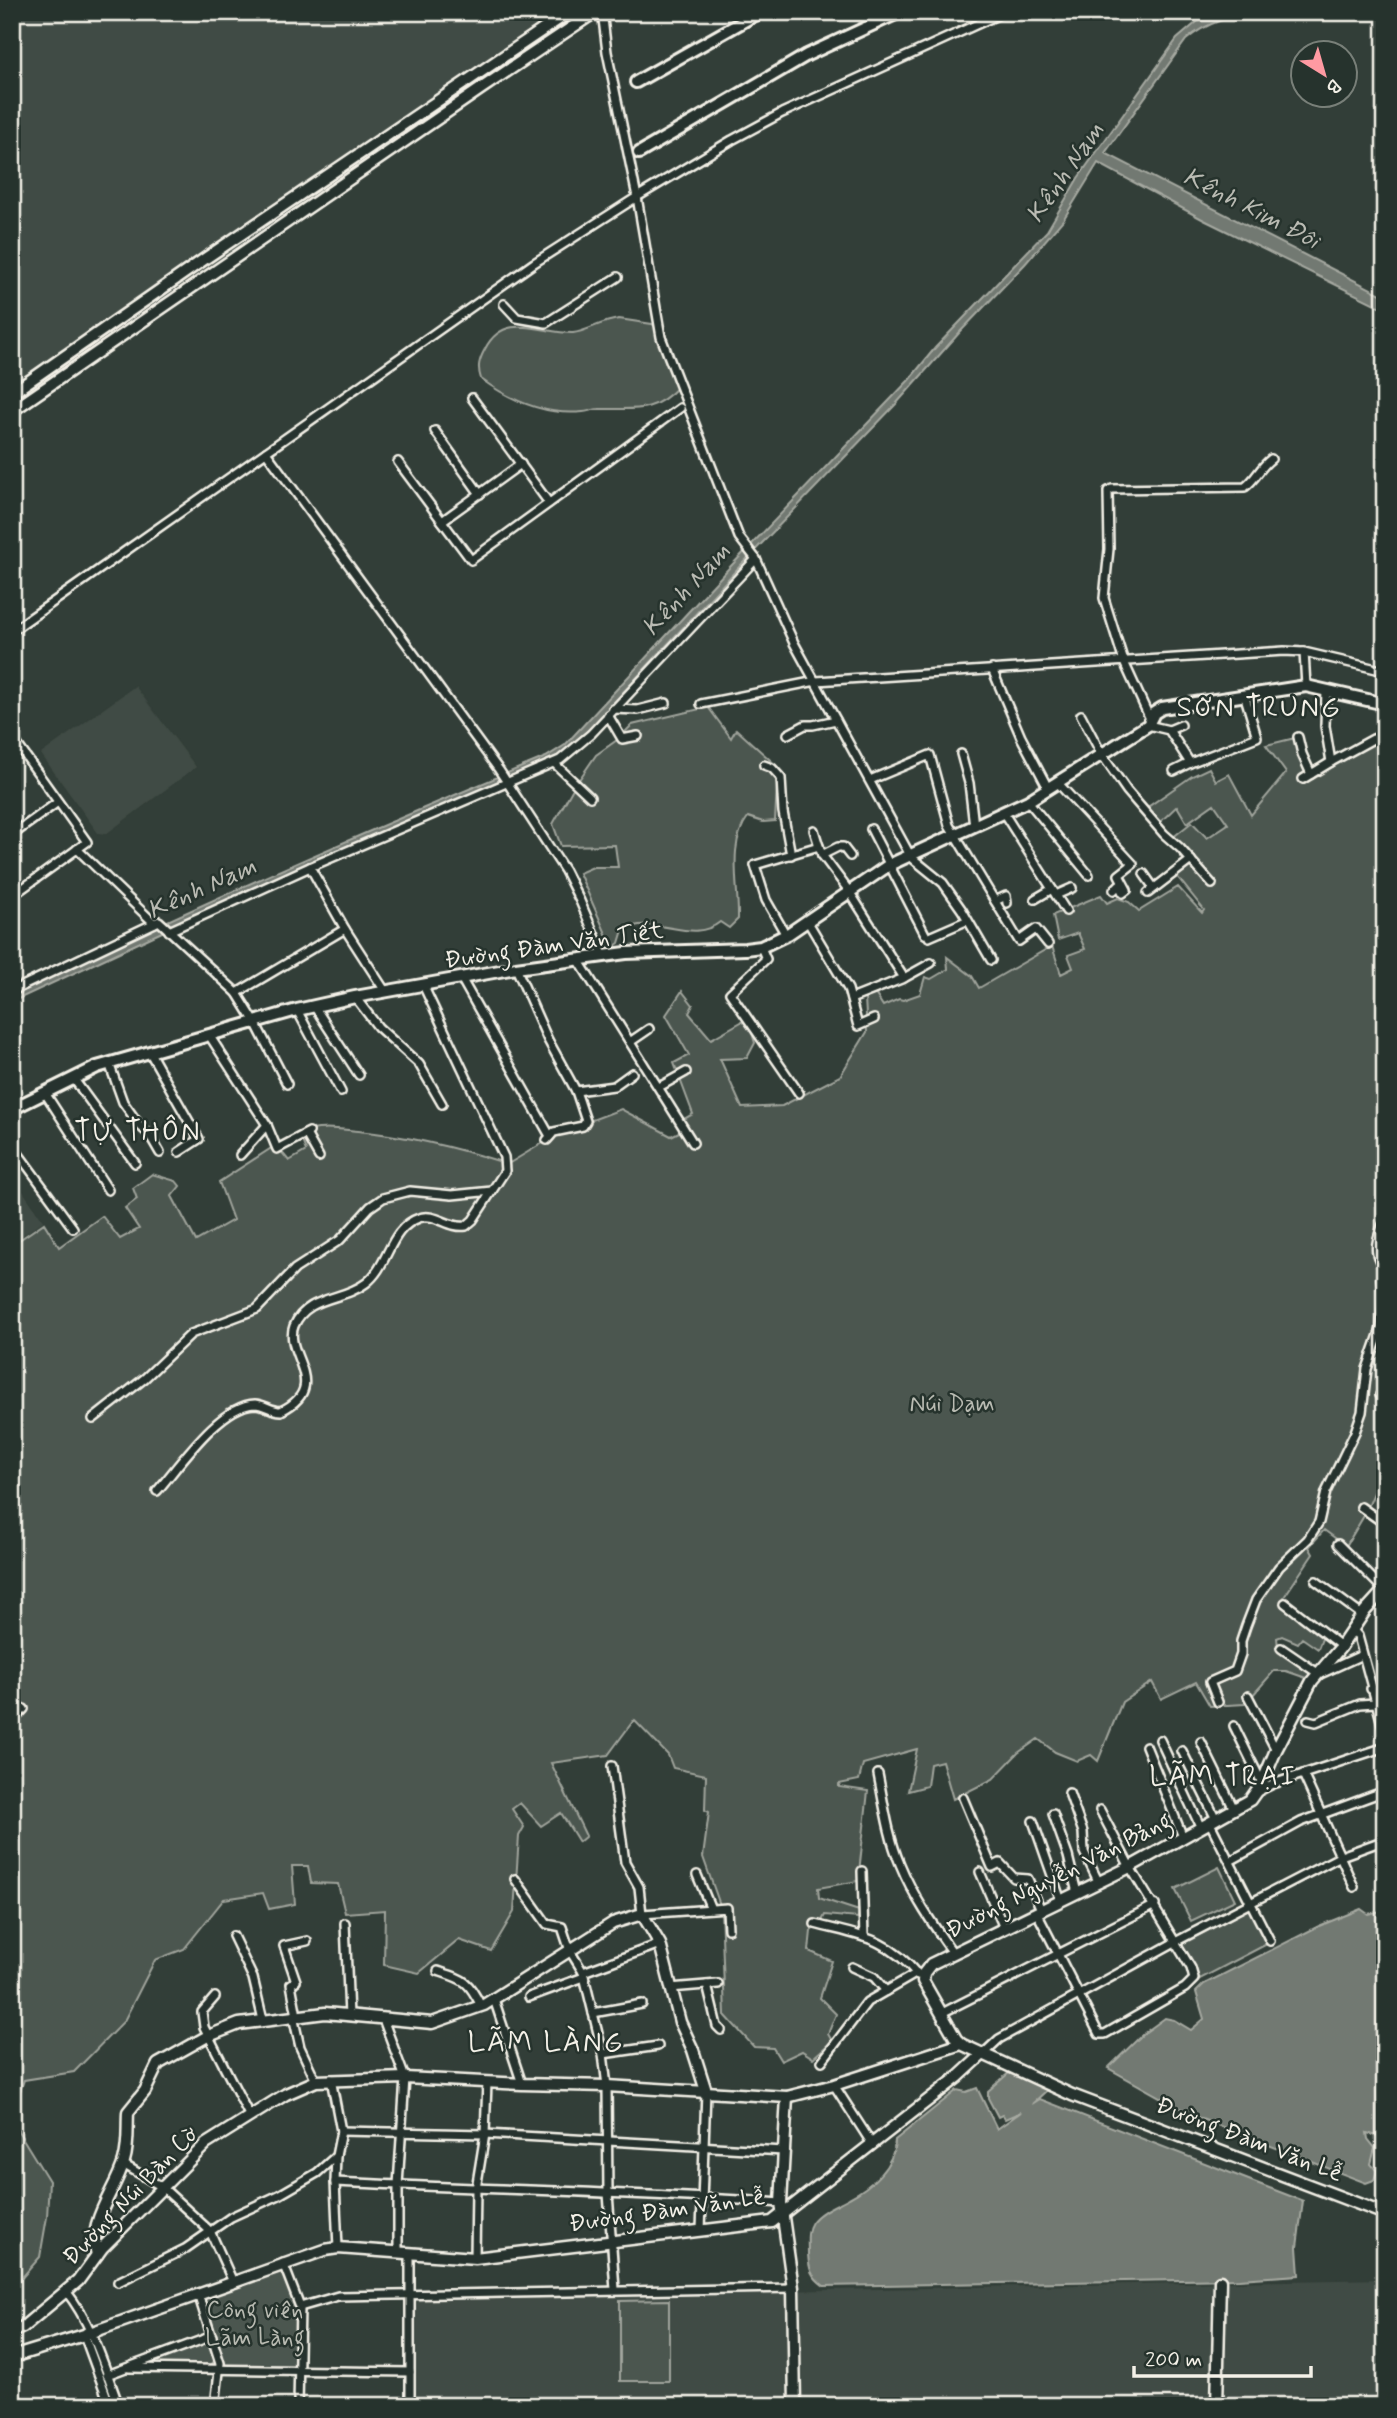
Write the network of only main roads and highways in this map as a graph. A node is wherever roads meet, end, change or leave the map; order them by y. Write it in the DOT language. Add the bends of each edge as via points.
graph roads {
  1 [pos="760,12"];
  2 [pos="900,12"];
  3 [pos="636,82"];
  4 [pos="639,153"];
  5 [pos="1385,704"];
  6 [pos="12,1109"];
  1 -- 3 [label="main road"];
  2 -- 4 [label="main road" via="807,55"];
  5 -- 6 [label="main road, Đường Đàm Văn Tiết" via="1306,686 1162,708 1102,755 1028,801 889,865 808,922 761,947 644,951 355,997 109,1063"];
}
